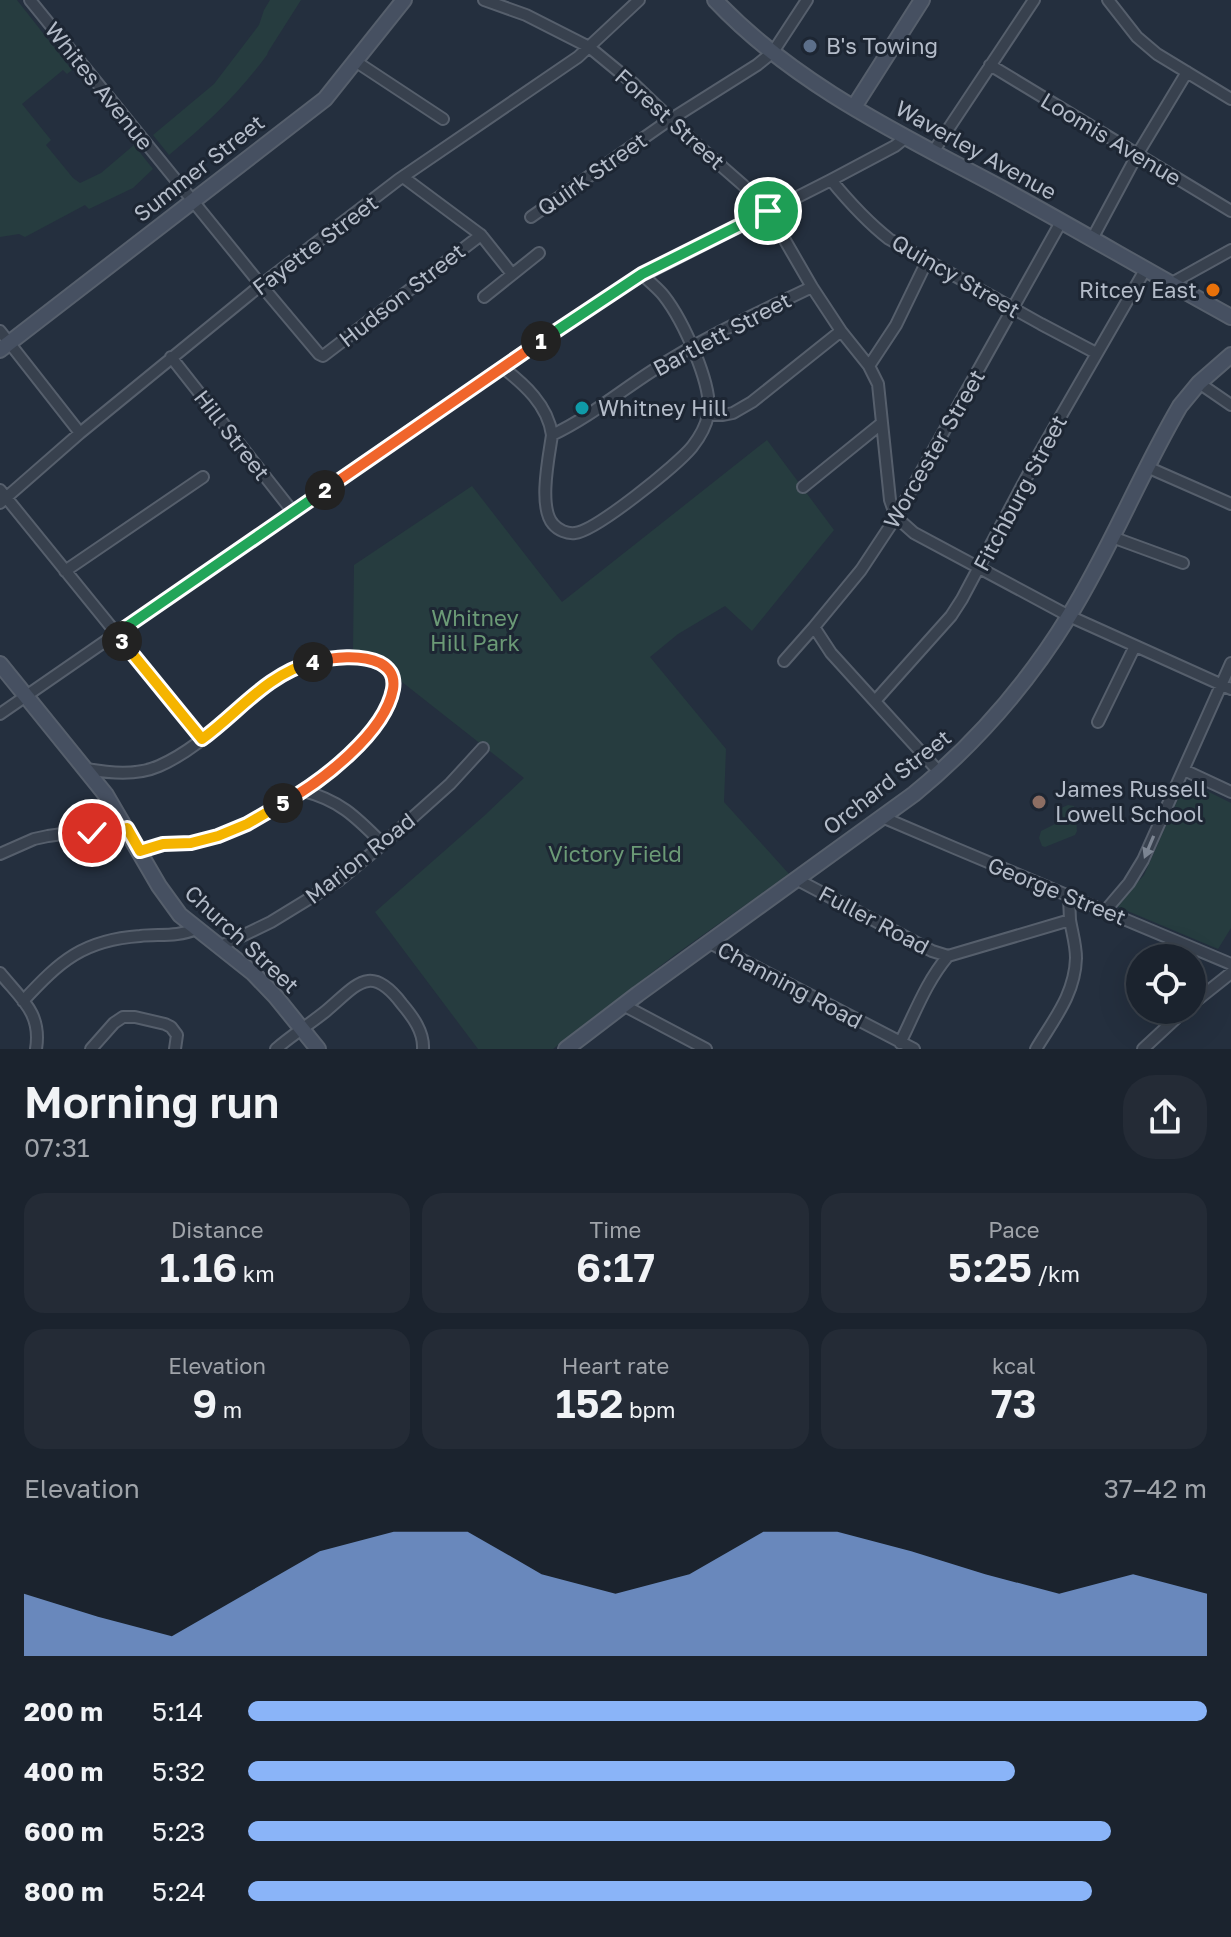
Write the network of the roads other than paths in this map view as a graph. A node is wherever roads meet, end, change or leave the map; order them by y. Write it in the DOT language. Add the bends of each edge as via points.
graph roads {
  1 [pos="30,0"];
  2 [pos="404,0"];
  3 [pos="484,0"];
  4 [pos="639,0"];
  5 [pos="715,0"];
  6 [pos="807,0"];
  7 [pos="922,0"];
  8 [pos="1034,0"];
  9 [pos="1108,0"];
  10 [pos="589,47"];
  11 [pos="773,52"];
  12 [pos="355,61"];
  13 [pos="990,65"];
  14 [pos="1187,72"];
  15 [pos="1231,99"];
  16 [pos="854,107"];
  17 [pos="443,119"];
  18 [pos="671,119"];
  19 [pos="905,138"];
  20 [pos="933,152"];
  21 [pos="1137,155"];
  22 [pos="403,177"];
  23 [pos="831,180"];
  24 [pos="193,201"];
  25 [pos="768,211"];
  26 [pos="1231,211"];
  27 [pos="531,217"];
  28 [pos="1061,222"];
  29 [pos="481,235"];
  30 [pos="1092,239"];
  31 [pos="1231,250"];
  32 [pos="539,253"];
  33 [pos="927,261"];
  34 [pos="1145,270"];
  35 [pos="512,274"];
  36 [pos="642,274"];
  37 [pos="1170,284"];
  38 [pos="261,285"];
  39 [pos="812,287"];
  40 [pos="484,297"];
  41 [pos="1014,308"];
  42 [pos="1231,317"];
  43 [pos="0,331"];
  44 [pos="841,331"];
  45 [pos="5,347"];
  46 [pos="692,347"];
  47 [pos="1096,353"];
  48 [pos="1231,355"];
  49 [pos="323,356"];
  50 [pos="171,357"];
  51 [pos="869,366"];
  52 [pos="502,367"];
  53 [pos="1199,383"];
  54 [pos="1231,405"];
  55 [pos="708,415"];
  56 [pos="882,423"];
  57 [pos="80,433"];
  58 [pos="552,435"];
  59 [pos="1147,467"];
  60 [pos="203,477"];
  61 [pos="803,487"];
  62 [pos="2,497"];
  63 [pos="1231,504"];
  64 [pos="293,512"];
  65 [pos="896,517"];
  66 [pos="1112,537"];
  67 [pos="1183,563"];
  68 [pos="980,568"];
  69 [pos="65,571"];
  70 [pos="1069,616"];
  71 [pos="814,627"];
  72 [pos="116,634"];
  73 [pos="1135,646"];
  74 [pos="784,661"];
  75 [pos="1231,663"];
  76 [pos="0,664"];
  77 [pos="1226,687"];
  78 [pos="26,696"];
  79 [pos="875,701"];
  80 [pos="0,714"];
  81 [pos="1098,722"];
  82 [pos="202,739"];
  83 [pos="483,748"];
  84 [pos="86,769"];
  85 [pos="940,773"];
  86 [pos="1182,773"];
  87 [pos="303,791"];
  88 [pos="1231,792"];
  89 [pos="882,817"];
  90 [pos="127,828"];
  91 [pos="383,844"];
  92 [pos="140,851"];
  93 [pos="0,854"];
  94 [pos="796,879"];
  95 [pos="1069,897"];
  96 [pos="1106,910"];
  97 [pos="1070,920"];
  98 [pos="196,929"];
  99 [pos="708,942"];
  100 [pos="221,946"];
  101 [pos="948,956"];
  102 [pos="1231,964"];
  103 [pos="0,973"];
  104 [pos="1231,973"];
  105 [pos="1206,993"];
  106 [pos="23,1001"];
  107 [pos="623,1005"];
  108 [pos="1170,1024"];
  109 [pos="302,1028"];
  110 [pos="900,1043"];
  111 [pos="36,1049"];
  112 [pos="91,1049"];
  113 [pos="175,1049"];
  114 [pos="276,1049"];
  115 [pos="318,1049"];
  116 [pos="423,1049"];
  117 [pos="566,1049"];
  118 [pos="706,1049"];
  119 [pos="914,1049"];
  120 [pos="1036,1049"];
  121 [pos="1143,1049"];
  1 -- 24 [label="street, Whites Avenue"];
  2 -- 12 [label="street, Summer Street"];
  3 -- 10 [label="street, Forest Street"];
  4 -- 10 [label="street, Fayette Street"];
  5 -- 11 [label="street, Waverley Avenue"];
  6 -- 11 [label="street"];
  7 -- 16 [label="street"];
  8 -- 13 [label="street"];
  9 -- 14 [label="street" via="1137,37"];
  10 -- 18 [label="street, Forest Street"];
  10 -- 22 [label="street, Fayette Street"];
  11 -- 16 [label="street, Waverley Avenue"];
  11 -- 18 [label="street, Quirk Street"];
  12 -- 17 [label="street"];
  12 -- 24 [label="street, Summer Street" via="325,99"];
  13 -- 20 [label="street"];
  13 -- 21 [label="street, Loomis Avenue"];
  14 -- 15 [label="street"];
  14 -- 21 [label="street"];
  16 -- 19 [label="street, Waverley Avenue"];
  18 -- 25 [label="street, Forest Street"];
  18 -- 27 [label="street, Quirk Street"];
  19 -- 20 [label="street, Waverley Avenue"];
  19 -- 23 [label="street"];
  20 -- 28 [label="street, Waverley Avenue"];
  21 -- 26 [label="street, Loomis Avenue"];
  21 -- 30 [label="street"];
  22 -- 29 [label="street"];
  22 -- 38 [label="street, Fayette Street"];
  23 -- 25 [label="street"];
  23 -- 33 [label="street, Quincy Street" via="868,222"];
  24 -- 38 [label="street, Whites Avenue"];
  24 -- 45 [label="street, Summer Street"];
  25 -- 36 [label="street"];
  25 -- 39 [label="street, Forest Street"];
  28 -- 30 [label="street, Waverley Avenue"];
  28 -- 41 [label="street, Worcester Street"];
  29 -- 35 [label="street"];
  29 -- 49 [label="street, Hudson Street"];
  30 -- 34 [label="street, Waverley Avenue"];
  31 -- 37 [label="street"];
  32 -- 35 [label="street"];
  33 -- 41 [label="street, Quincy Street"];
  33 -- 51 [label="street"];
  34 -- 37 [label="street, Waverley Avenue"];
  34 -- 47 [label="street, Fitchburg Street"];
  35 -- 40 [label="street"];
  36 -- 46 [label="street" via="664,296"];
  36 -- 52 [label="street"];
  37 -- 42 [label="street, Waverley Avenue"];
  38 -- 49 [label="street, Whites Avenue"];
  38 -- 50 [label="street, Fayette Street"];
  39 -- 44 [label="street, Forest Street"];
  39 -- 46 [label="street, Bartlett Street"];
  41 -- 47 [label="street, Quincy Street"];
  41 -- 65 [label="street, Worcester Street"];
  43 -- 45 [label="street"];
  44 -- 51 [label="street, Forest Street"];
  44 -- 55 [label="street" via="752,402 733,413"];
  45 -- 57 [label="street"];
  46 -- 55 [label="street" via="705,380"];
  46 -- 58 [label="street, Bartlett Street"];
  47 -- 68 [label="street, Fitchburg Street"];
  48 -- 53 [label="street, Orchard Street"];
  50 -- 57 [label="street, Fayette Street"];
  50 -- 64 [label="street, Hill Street"];
  51 -- 56 [label="street" via="878,384"];
  52 -- 58 [label="street" via="543,408"];
  52 -- 64 [label="street"];
  53 -- 54 [label="street"];
  53 -- 59 [label="street, Orchard Street" via="1180,406"];
  55 -- 58 [label="street" via="690,449 662,474 599,524 574,533 558,528 547,512"];
  56 -- 61 [label="street"];
  56 -- 65 [label="street"];
  57 -- 62 [label="street, Fayette Street"];
  59 -- 63 [label="street"];
  59 -- 66 [label="street, Orchard Street"];
  60 -- 69 [label="street"];
  62 -- 69 [label="street"];
  64 -- 72 [label="street"];
  65 -- 68 [label="street" via="914,533"];
  65 -- 71 [label="street, Worcester Street"];
  66 -- 67 [label="street"];
  66 -- 70 [label="street, Orchard Street"];
  68 -- 70 [label="street"];
  68 -- 79 [label="street, Fitchburg Street" via="951,616"];
  69 -- 72 [label="street"];
  70 -- 73 [label="street"];
  70 -- 85 [label="street, Orchard Street" via="996,714"];
  71 -- 74 [label="street, Worcester Street"];
  71 -- 79 [label="street"];
  72 -- 78 [label="street"];
  72 -- 82 [label="street"];
  73 -- 77 [label="street"];
  73 -- 81 [label="street"];
  75 -- 77 [label="street"];
  76 -- 78 [label="street, Church Street"];
  77 -- 86 [label="street"];
  78 -- 80 [label="street"];
  78 -- 84 [label="street, Church Street"];
  79 -- 85 [label="street"];
  82 -- 84 [label="street" via="147,771"];
  82 -- 87 [label="street" via="279,676 334,658 379,663 393,674 394,685 380,719"];
  83 -- 91 [label="street, Marion Road"];
  84 -- 90 [label="street, Church Street"];
  85 -- 89 [label="street, Orchard Street"];
  86 -- 88 [label="street"];
  86 -- 96 [label="street, one-way" via="1143,860"];
  87 -- 91 [label="street" via="346,808"];
  87 -- 92 [label="street" via="218,836"];
  89 -- 94 [label="street, Orchard Street"];
  89 -- 95 [label="street, George Street"];
  90 -- 92 [label="street, Church Street"];
  90 -- 93 [label="street" via="105,835 48,836"];
  91 -- 100 [label="street, Marion Road" via="326,889"];
  92 -- 98 [label="street, Church Street" via="167,898"];
  94 -- 99 [label="street, Orchard Street"];
  94 -- 101 [label="street, Fuller Road"];
  95 -- 96 [label="street, George Street"];
  95 -- 97 [label="street"];
  96 -- 102 [label="street, George Street"];
  97 -- 101 [label="street, Fuller Road"];
  97 -- 120 [label="street" via="1074,974 1063,1008"];
  98 -- 100 [label="street, Church Street"];
  98 -- 106 [label="street" via="90,947 66,959"];
  99 -- 107 [label="street, Orchard Street"];
  99 -- 110 [label="street, Channing Road"];
  100 -- 109 [label="street, Church Street"];
  101 -- 110 [label="street" via="935,970"];
  103 -- 106 [label="street"];
  104 -- 105 [label="street"];
  106 -- 111 [label="street" via="36,1022"];
  107 -- 117 [label="street, Orchard Street"];
  107 -- 118 [label="street"];
  108 -- 121 [label="street"];
  109 -- 114 [label="street"];
  109 -- 115 [label="street, Church Street"];
  109 -- 116 [label="street" via="351,988 371,981 391,991 408,1012 421,1033"];
  110 -- 119 [label="street, Channing Road"];
  112 -- 113 [label="street" via="118,1019 129,1016 171,1027 177,1035"];
}
